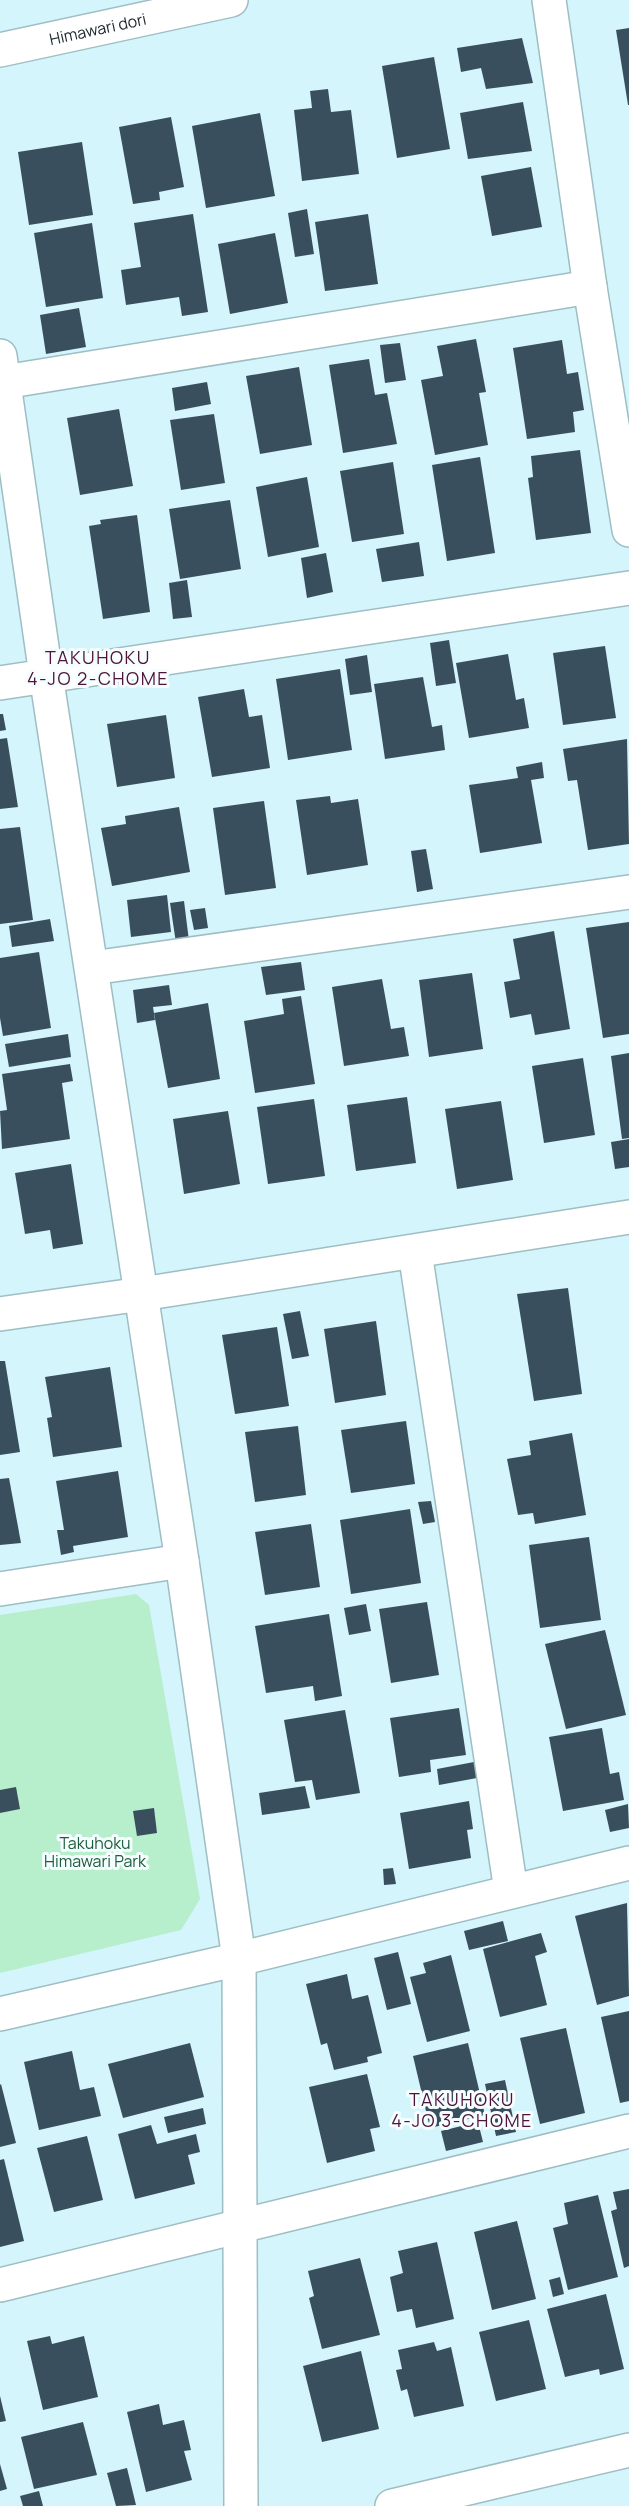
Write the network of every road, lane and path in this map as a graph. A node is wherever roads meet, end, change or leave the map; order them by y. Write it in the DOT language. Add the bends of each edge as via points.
graph roads {
  1 [pos="231,0"];
  2 [pos="549,0"];
  3 [pos="0,50"];
  4 [pos="590,287"];
  5 [pos="2,369"];
  6 [pos="629,530"];
  7 [pos="629,588"];
  8 [pos="46,675"];
  9 [pos="0,683"];
  10 [pos="629,892"];
  11 [pos="92,968"];
  12 [pos="629,1217"];
  13 [pos="415,1252"];
  14 [pos="142,1294"];
  15 [pos="0,1314"];
  16 [pos="182,1561"];
  17 [pos="0,1589"];
  18 [pos="629,1863"];
  19 [pos="511,1890"];
  20 [pos="239,1959"];
  21 [pos="0,2013"];
  22 [pos="629,2132"];
  23 [pos="240,2227"];
  24 [pos="0,2285"];
  25 [pos="629,2450"];
  26 [pos="241,2506"];
  27 [pos="392,2506"];
  1 -- 3 [label="street, Himawari dori"];
  2 -- 4 [label="street"];
  4 -- 5 [label="street"];
  4 -- 6 [label="street"];
  5 -- 8 [label="street"];
  7 -- 8 [label="street"];
  8 -- 9 [label="street"];
  8 -- 11 [label="street"];
  10 -- 11 [label="street"];
  11 -- 14 [label="street"];
  12 -- 13 [label="street"];
  13 -- 14 [label="street"];
  13 -- 19 [label="street"];
  14 -- 15 [label="street"];
  14 -- 16 [label="street"];
  16 -- 17 [label="street"];
  16 -- 20 [label="street"];
  18 -- 19 [label="street"];
  19 -- 20 [label="street"];
  20 -- 21 [label="street"];
  20 -- 23 [label="street"];
  22 -- 23 [label="street"];
  23 -- 24 [label="street"];
  23 -- 26 [label="street"];
  25 -- 27 [label="street"];
}
